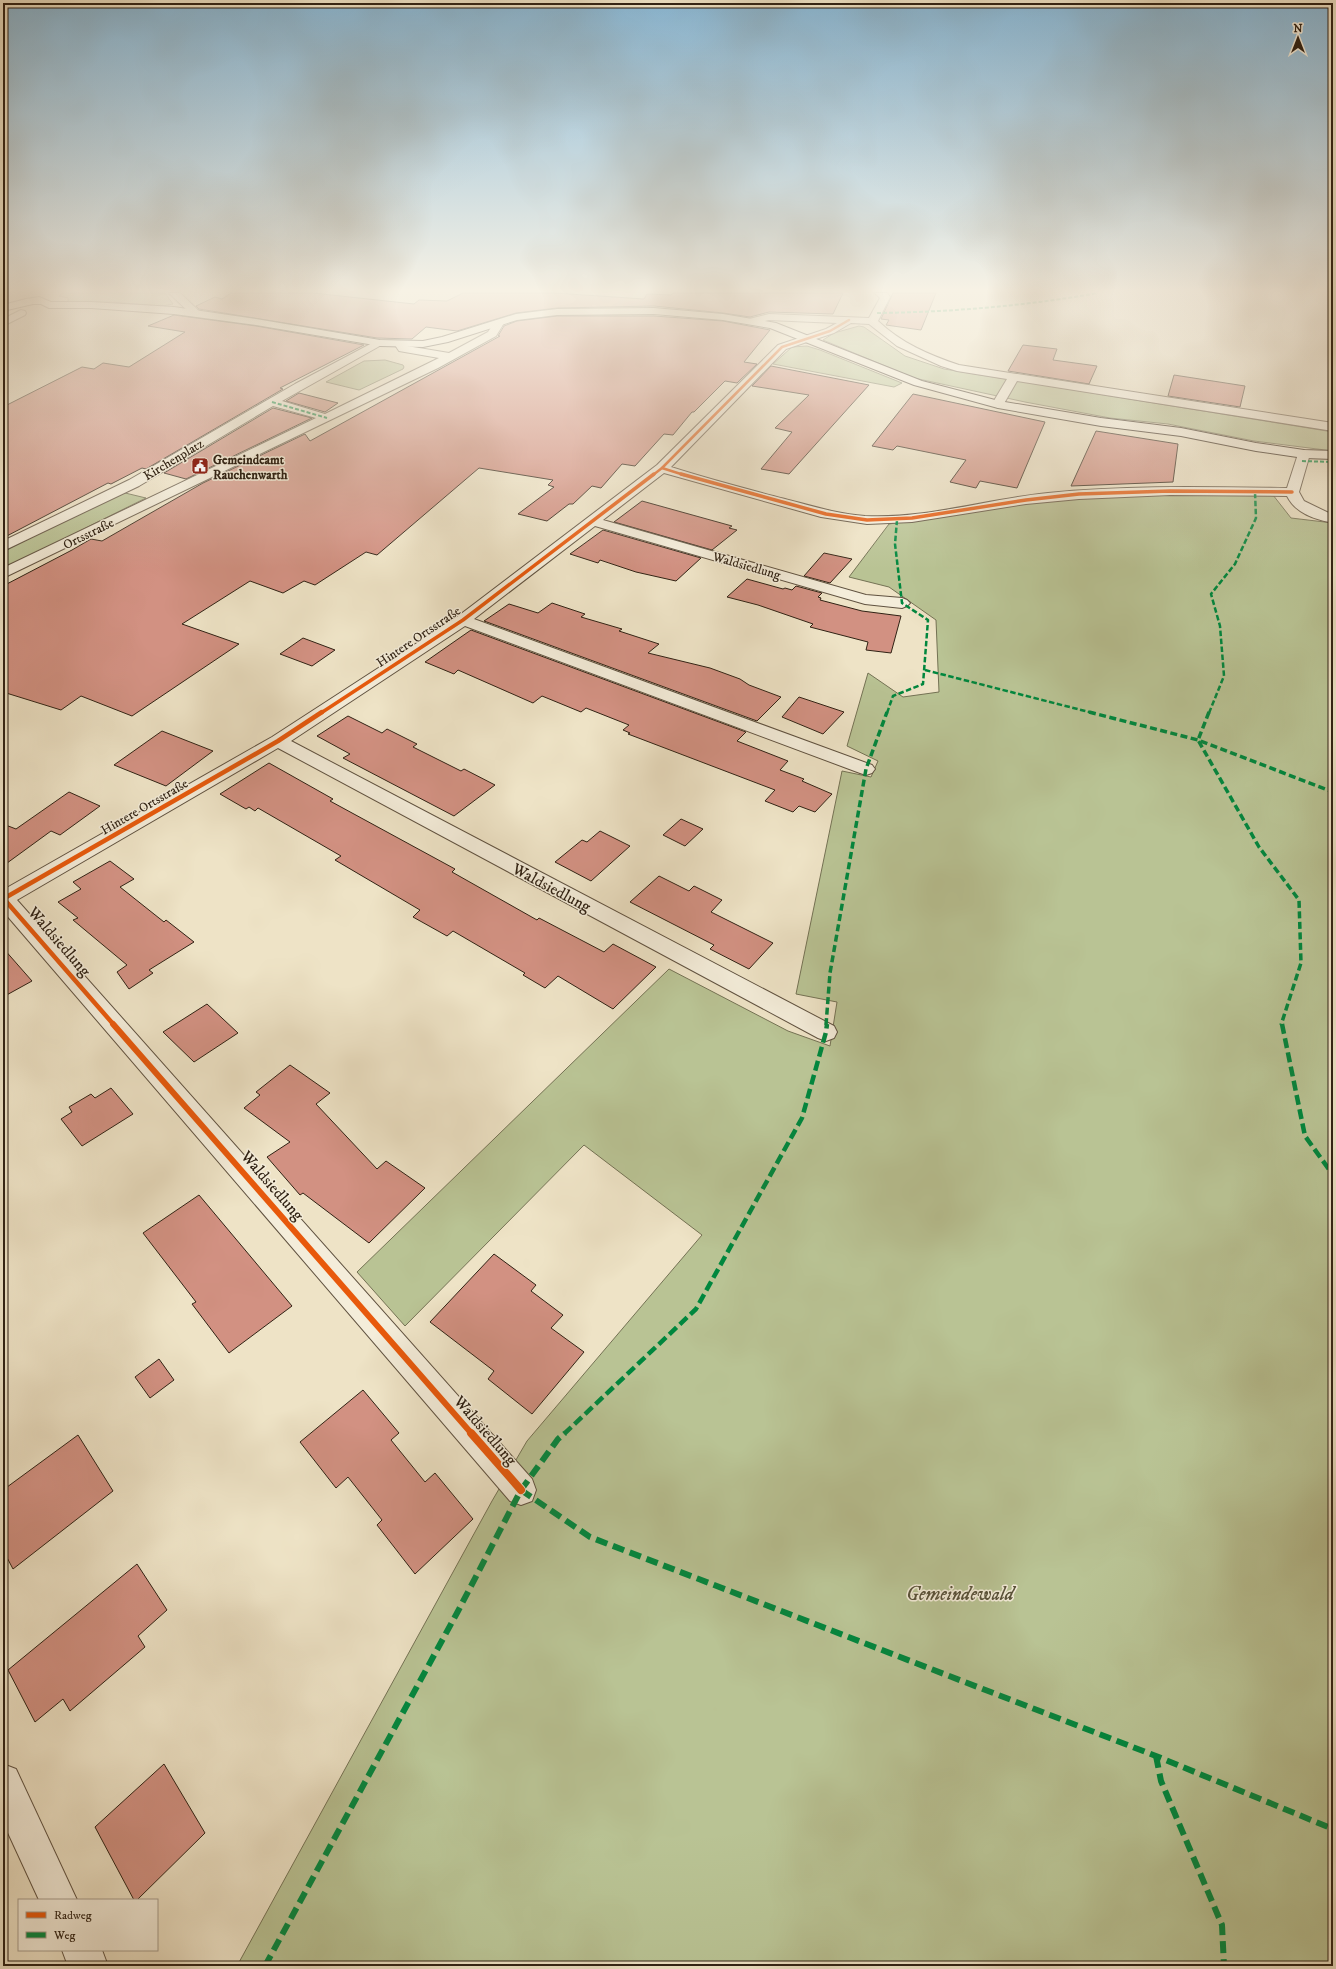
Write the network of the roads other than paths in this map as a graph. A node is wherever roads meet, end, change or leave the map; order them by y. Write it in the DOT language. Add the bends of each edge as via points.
graph roads {
  1 [pos="303,385"];
  2 [pos="394,385"];
  3 [pos="744,385"];
  4 [pos="925,385"];
  5 [pos="1009,385"];
  6 [pos="1064,385"];
  7 [pos="272,402"];
  8 [pos="998,404"];
  9 [pos="327,418"];
  10 [pos="1333,427"];
  11 [pos="1304,454"];
  12 [pos="1333,455"];
  13 [pos="662,468"];
  14 [pos="134,483"];
  15 [pos="173,492"];
  16 [pos="1292,492"];
  17 [pos="1333,518"];
  18 [pos="593,521"];
  19 [pos="3,547"];
  20 [pos="3,574"];
  21 [pos="902,603"];
  22 [pos="463,620"];
  23 [pos="278,741"];
  24 [pos="866,769"];
  25 [pos="4,899"];
  26 [pos="826,1032"];
  27 [pos="521,1490"];
  28 [pos="3,1782"];
  29 [pos="58,1899"];
  30 [pos="82,1951"];
  31 [pos="89,1966"];
  1 -- 7 [label="street, Kirchenplatz"];
  2 -- 9 [label="street, Kirchenplatz"];
  3 -- 13 [label="street, Hintere Ortsstraße"];
  4 -- 8 [label="street"];
  5 -- 8 [label="street"];
  6 -- 10 [label="street"];
  7 -- 9 [label="street"];
  7 -- 14 [label="street, Kirchenplatz"];
  8 -- 11 [label="street"];
  9 -- 15 [label="street, Kirchenplatz"];
  11 -- 12 [label="street"];
  11 -- 16 [label="street"];
  13 -- 16 [label="street" via="700,481 832,515 866,520 897,520 1047,498 1118,492"];
  13 -- 18 [label="street, Hintere Ortsstraße"];
  14 -- 15 [label="street"];
  14 -- 19 [label="street, Ortsstraße"];
  15 -- 20 [label="street, Ortsstraße"];
  16 -- 17 [label="street" via="1298,504 1321,516"];
  18 -- 21 [label="street, Waldsiedlung" via="865,599"];
  18 -- 22 [label="street, Hintere Ortsstraße"];
  22 -- 23 [label="street, Hintere Ortsstraße"];
  22 -- 24 [label="street"];
  23 -- 25 [label="street, Hintere Ortsstraße"];
  23 -- 26 [label="street, Waldsiedlung"];
  25 -- 27 [label="street, Waldsiedlung"];
  28 -- 29 [label="street"];
  30 -- 31 [label="street"];
}
